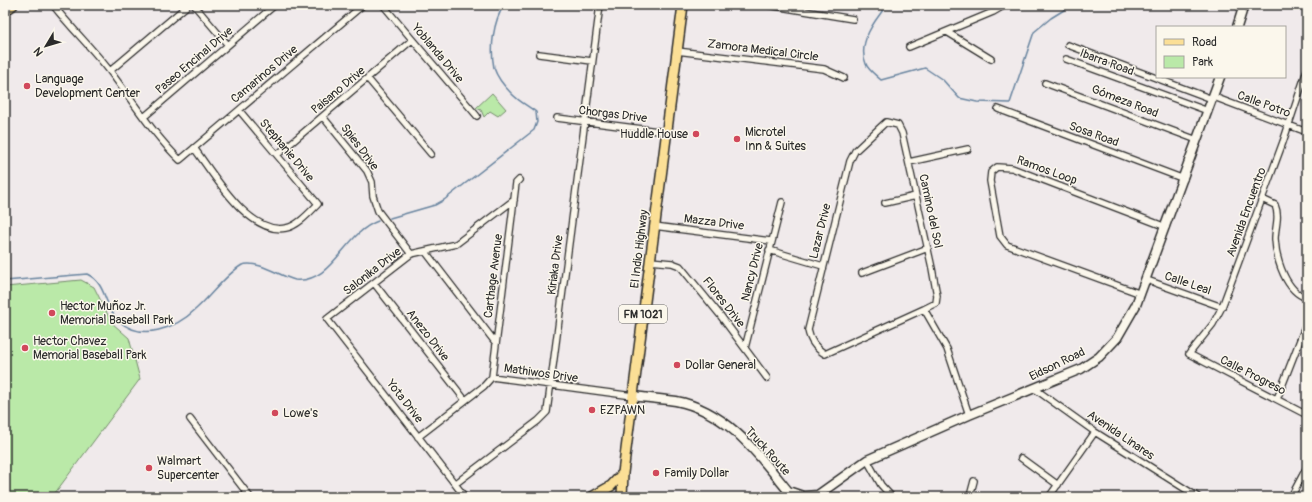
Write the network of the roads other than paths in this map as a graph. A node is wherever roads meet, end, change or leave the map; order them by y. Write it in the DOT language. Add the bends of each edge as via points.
graph roads {
  1 [pos="13,5"];
  2 [pos="53,5"];
  3 [pos="188,5"];
  4 [pos="194,5"];
  5 [pos="275,5"];
  6 [pos="363,5"];
  7 [pos="383,5"];
  8 [pos="600,5"];
  9 [pos="683,5"];
  10 [pos="768,5"];
  11 [pos="1005,5"];
  12 [pos="1244,5"];
  13 [pos="5,11"];
  14 [pos="853,19"];
  15 [pos="1237,26"];
  16 [pos="946,32"];
  17 [pos="412,40"];
  18 [pos="228,45"];
  19 [pos="1068,45"];
  20 [pos="909,47"];
  21 [pos="677,51"];
  22 [pos="539,54"];
  23 [pos="991,59"];
  24 [pos="1066,59"];
  25 [pos="592,61"];
  26 [pos="1307,70"];
  27 [pos="110,71"];
  28 [pos="1156,77"];
  29 [pos="844,78"];
  30 [pos="1158,78"];
  31 [pos="1220,78"];
  32 [pos="368,79"];
  33 [pos="1045,83"];
  34 [pos="1213,98"];
  35 [pos="998,109"];
  36 [pos="239,110"];
  37 [pos="1208,112"];
  38 [pos="477,116"];
  39 [pos="144,117"];
  40 [pos="322,117"];
  41 [pos="557,118"];
  42 [pos="585,121"];
  43 [pos="886,122"];
  44 [pos="1287,124"];
  45 [pos="666,132"];
  46 [pos="1307,132"];
  47 [pos="1197,140"];
  48 [pos="194,148"];
  49 [pos="968,149"];
  50 [pos="431,154"];
  51 [pos="277,155"];
  52 [pos="909,162"];
  53 [pos="1184,179"];
  54 [pos="519,180"];
  55 [pos="916,196"];
  56 [pos="1262,199"];
  57 [pos="514,200"];
  58 [pos="782,202"];
  59 [pos="885,203"];
  60 [pos="654,226"];
  61 [pos="1166,227"];
  62 [pos="771,241"];
  63 [pos="928,248"];
  64 [pos="769,250"];
  65 [pos="425,251"];
  66 [pos="411,254"];
  67 [pos="650,261"];
  68 [pos="823,266"];
  69 [pos="862,273"];
  70 [pos="1147,280"];
  71 [pos="374,283"];
  72 [pos="1141,294"];
  73 [pos="1307,298"];
  74 [pos="1222,307"];
  75 [pos="924,309"];
  76 [pos="327,319"];
  77 [pos="1307,322"];
  78 [pos="495,342"];
  79 [pos="745,348"];
  80 [pos="825,354"];
  81 [pos="1189,354"];
  82 [pos="492,377"];
  83 [pos="767,378"];
  84 [pos="551,385"];
  85 [pos="1035,389"];
  86 [pos="633,396"];
  87 [pos="1277,399"];
  88 [pos="465,400"];
  89 [pos="968,415"];
  90 [pos="1307,415"];
  91 [pos="190,419"];
  92 [pos="1096,432"];
  93 [pos="418,437"];
  94 [pos="1022,458"];
  95 [pos="867,460"];
  96 [pos="1307,467"];
  97 [pos="623,474"];
  98 [pos="974,481"];
  99 [pos="455,484"];
  100 [pos="1058,485"];
  101 [pos="790,495"];
  102 [pos="817,496"];
  103 [pos="250,497"];
  104 [pos="465,497"];
  105 [pos="592,497"];
  106 [pos="622,497"];
  107 [pos="892,497"];
  108 [pos="972,497"];
  109 [pos="1049,497"];
  110 [pos="1198,497"];
  111 [pos="1280,497"];
  112 [pos="1284,497"];
  113 [pos="1291,497"];
  1 -- 13 [label="main road"];
  2 -- 27 [label="street"];
  3 -- 27 [label="street"];
  4 -- 18 [label="street"];
  5 -- 18 [label="street, Paseo Encinal Drive"];
  6 -- 36 [label="street, Camarinos Drive"];
  7 -- 17 [label="street, Yoblanda Drive"];
  8 -- 25 [label="street, Kiriaka Drive"];
  9 -- 21 [label="main road, El Indio Highway / FM 1021"];
  10 -- 14 [label="street"];
  11 -- 16 [label="street"];
  12 -- 15 [label="street"];
  16 -- 20 [label="street"];
  16 -- 23 [label="street"];
  17 -- 32 [label="street, Paisano Drive"];
  17 -- 38 [label="street, Yoblanda Drive"];
  18 -- 39 [label="street, Paseo Encinal Drive"];
  19 -- 28 [label="street, Calle Potro"];
  21 -- 29 [label="street, Zamora Medical Circle" via="824,69"];
  21 -- 45 [label="main road, El Indio Highway / FM 1021"];
  22 -- 25 [label="street"];
  24 -- 37 [label="street, Ibarra Road"];
  25 -- 42 [label="street, Kiriaka Drive"];
  26 -- 44 [label="street, Avenida Encuentro"];
  27 -- 39 [label="street"];
  30 -- 34 [label="street, Calle Potro"];
  31 -- 34 [label="street, Eidson Road"];
  32 -- 40 [label="street, Paisano Drive"];
  32 -- 50 [label="street"];
  33 -- 47 [label="street, Gómeza Road"];
  34 -- 37 [label="street, Eidson Road"];
  34 -- 44 [label="street, Calle Potro"];
  35 -- 53 [label="street, Sosa Road"];
  36 -- 48 [label="street, Camarinos Drive"];
  36 -- 51 [label="street, Stephanie Drive"];
  37 -- 47 [label="street, Eidson Road"];
  39 -- 48 [label="street, Camarinos Drive" via="180,160"];
  40 -- 51 [label="street, Paisano Drive"];
  40 -- 66 [label="street, Spies Drive" via="367,171 378,211"];
  41 -- 42 [label="street, Chorgas Drive"];
  42 -- 45 [label="street, Chorgas Drive"];
  42 -- 84 [label="street, Kiriaka Drive"];
  43 -- 52 [label="street, Camino del Sol" via="898,125"];
  43 -- 68 [label="street, Lazar Drive" via="855,151 850,161"];
  44 -- 46 [label="street, Calle Potro"];
  44 -- 56 [label="street, Avenida Encuentro"];
  45 -- 60 [label="main road, El Indio Highway / FM 1021"];
  47 -- 53 [label="street, Eidson Road"];
  48 -- 51 [label="street, Stephanie Drive" via="237,204 259,222 286,228 318,204"];
  49 -- 52 [label="street"];
  52 -- 55 [label="street, Camino del Sol"];
  53 -- 61 [label="street, Eidson Road"];
  54 -- 57 [label="street, Carthage Avenue" via="516,183"];
  55 -- 59 [label="street"];
  55 -- 63 [label="street, Camino del Sol"];
  56 -- 73 [label="street" via="1276,205 1277,252 1288,282 1296,294"];
  56 -- 74 [label="street, Avenida Encuentro"];
  57 -- 65 [label="street, Salonika Drive" via="456,244"];
  57 -- 78 [label="street, Carthage Avenue"];
  58 -- 62 [label="street, Nancy Drive"];
  60 -- 62 [label="street, Mazza Drive"];
  60 -- 67 [label="main road, El Indio Highway / FM 1021"];
  61 -- 70 [label="street, Eidson Road"];
  61 -- 72 [label="street, Ramos Loop" via="1012,168 997,167 991,172 990,181 1000,236 1007,245"];
  62 -- 64 [label="street, Nancy Drive"];
  63 -- 69 [label="street"];
  63 -- 75 [label="street, Camino del Sol" via="937,296 936,303"];
  64 -- 68 [label="street"];
  64 -- 79 [label="street, Nancy Drive"];
  65 -- 66 [label="street, Salonika Drive"];
  65 -- 78 [label="street"];
  66 -- 71 [label="street, Salonika Drive"];
  67 -- 79 [label="street, Flores Drive" via="680,266"];
  67 -- 86 [label="main road, El Indio Highway / FM 1021"];
  68 -- 80 [label="street, Lazar Drive" via="808,330 814,345"];
  70 -- 72 [label="street, Eidson Road"];
  70 -- 74 [label="street, Calle Leal"];
  71 -- 76 [label="street, Salonika Drive"];
  71 -- 88 [label="street, Anezo Drive"];
  72 -- 85 [label="street, Eidson Road" via="1123,330 1104,352 1081,369"];
  74 -- 81 [label="street, Avenida Encuentro" via="1213,324"];
  75 -- 80 [label="street, Camino del Sol"];
  75 -- 89 [label="street" via="947,349"];
  76 -- 93 [label="street, Yota Drive"];
  77 -- 87 [label="street"];
  78 -- 82 [label="street, Carthage Avenue"];
  79 -- 83 [label="street, Flores Drive"];
  81 -- 87 [label="street, Calle Progreso"];
  82 -- 84 [label="street, Mathiwos Drive"];
  82 -- 88 [label="street, Mathiwos Drive"];
  84 -- 86 [label="street, Mathiwos Drive"];
  84 -- 99 [label="street, Kiriaka Drive" via="547,412 544,416"];
  85 -- 89 [label="street, Eidson Road"];
  85 -- 92 [label="street, Avenida Linares"];
  86 -- 97 [label="main road, El Indio Highway / FM 1021"];
  86 -- 101 [label="street, Truck Route" via="676,402 717,418 750,445"];
  87 -- 90 [label="street, Calle Progreso"];
  88 -- 93 [label="street, Mathiwos Drive"];
  89 -- 95 [label="street, Eidson Road"];
  91 -- 103 [label="street"];
  92 -- 100 [label="street"];
  92 -- 110 [label="street, Avenida Linares"];
  93 -- 99 [label="street, Yota Drive"];
  94 -- 100 [label="street"];
  95 -- 102 [label="street, Eidson Road"];
  95 -- 107 [label="street" via="881,485"];
  96 -- 113 [label="street"];
  97 -- 105 [label="main road" via="611,486"];
  97 -- 106 [label="main road, El Indio Highway / FM 1021"];
  98 -- 108 [label="street"];
  99 -- 104 [label="street, Yota Drive"];
  100 -- 109 [label="street"];
  101 -- 102 [label="street"];
  111 -- 112 [label="street"];
}
